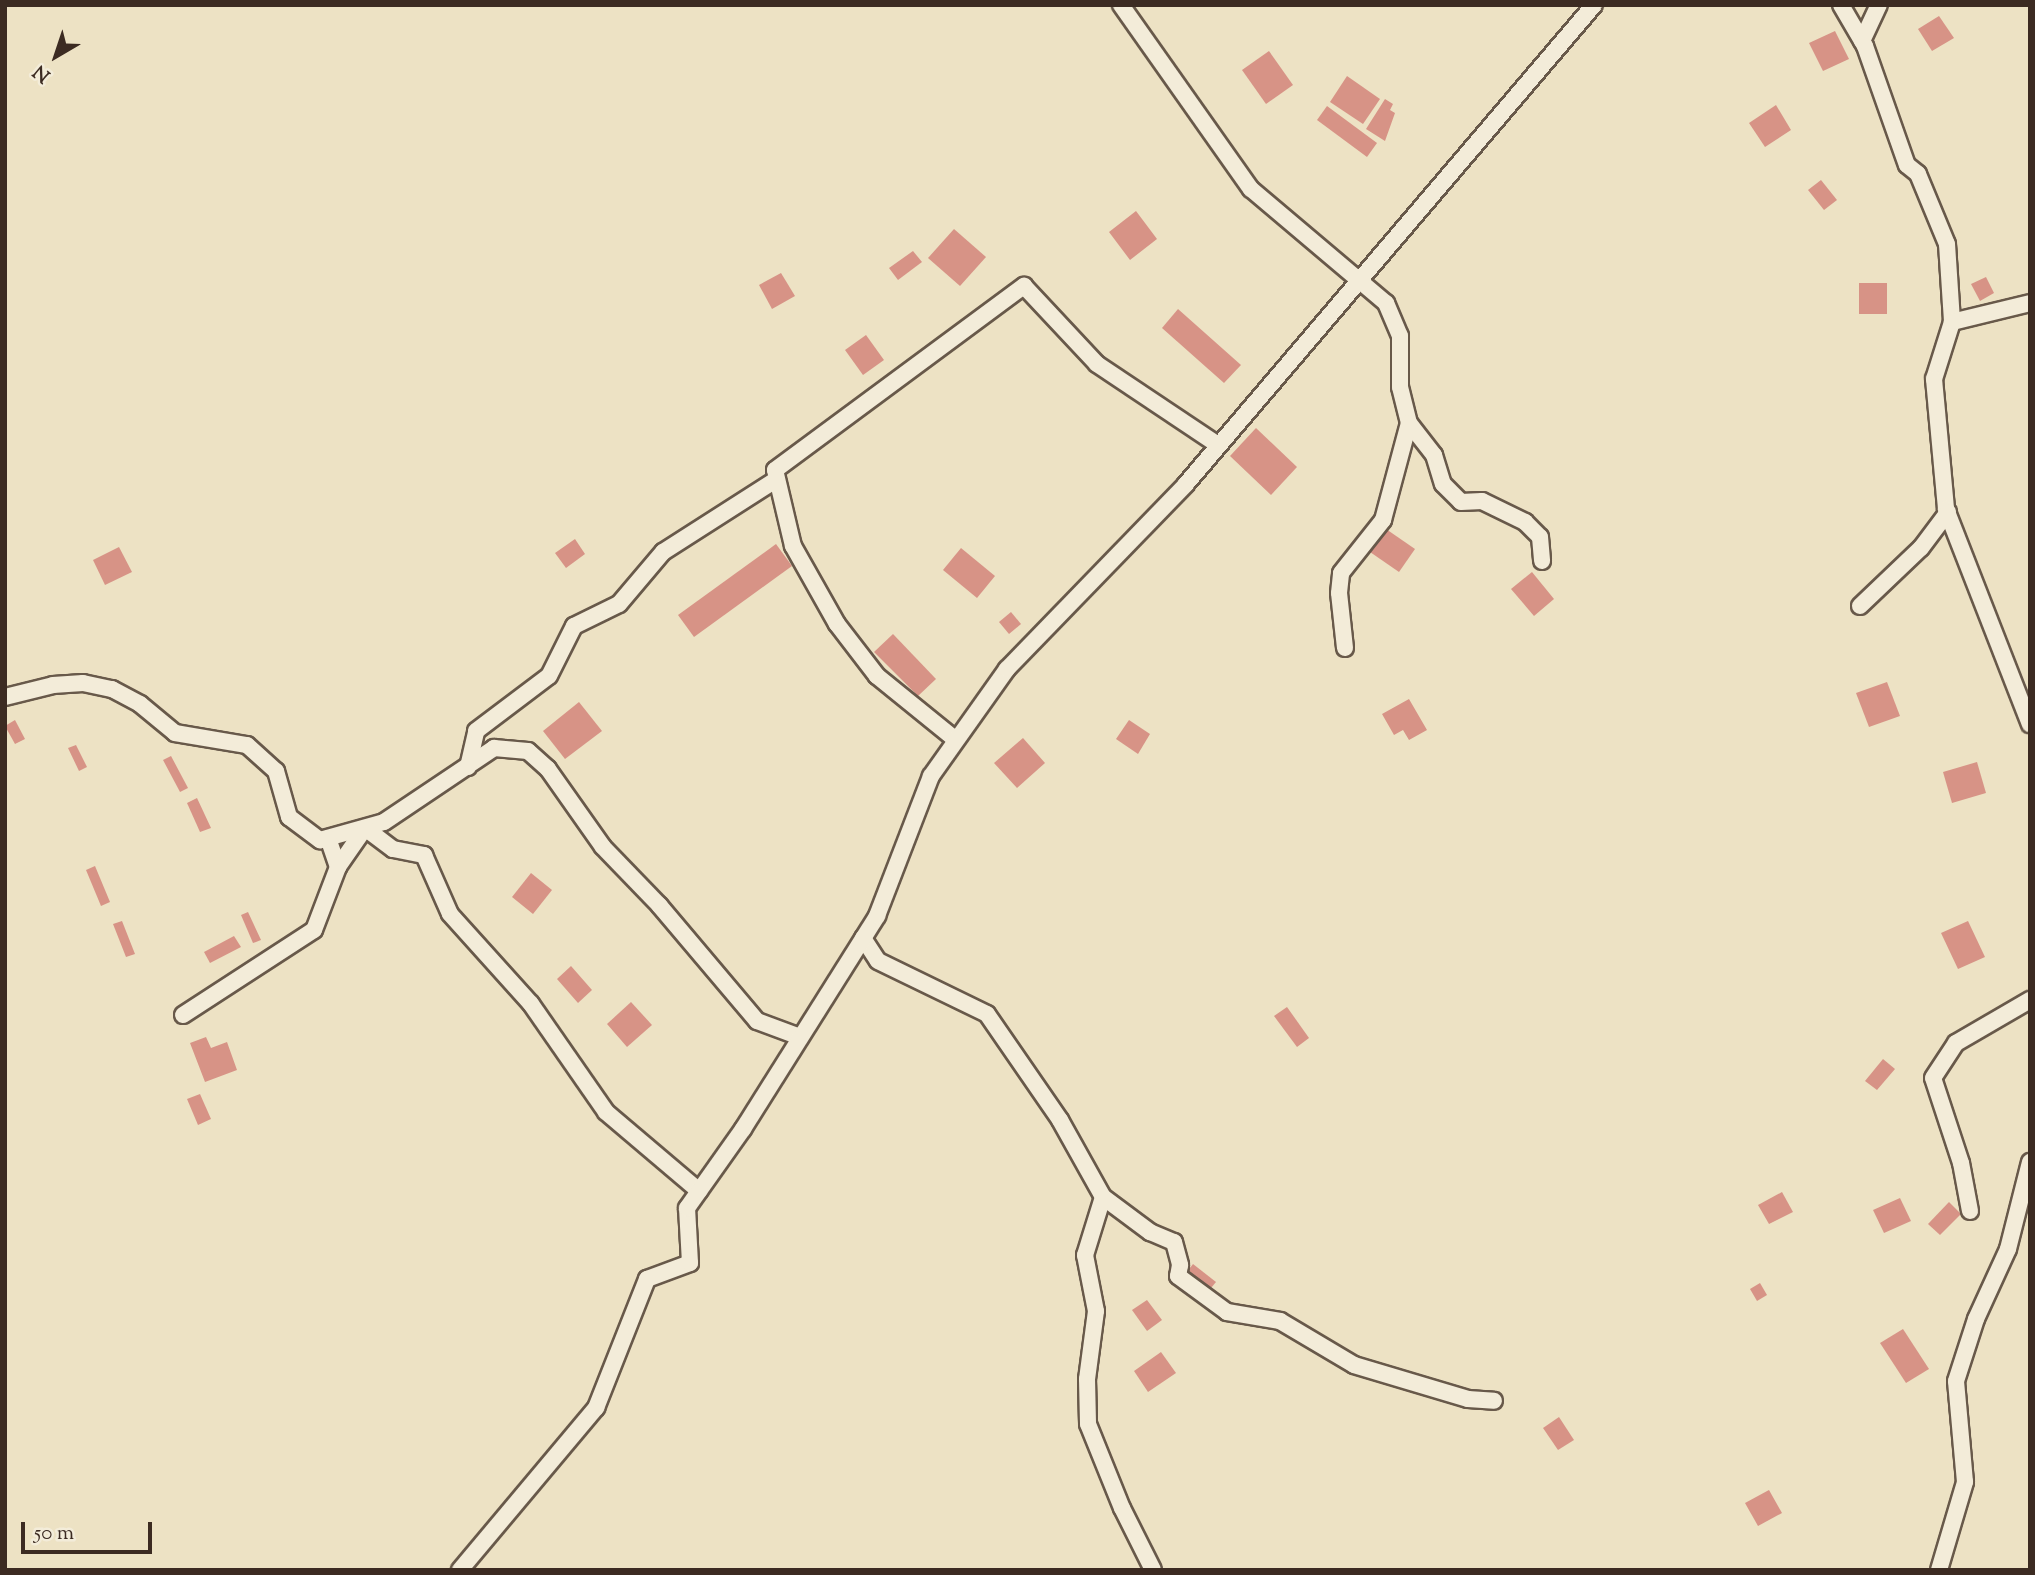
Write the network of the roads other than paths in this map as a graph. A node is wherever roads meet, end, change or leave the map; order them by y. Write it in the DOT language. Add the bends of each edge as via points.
graph roads {
  1 [pos="1121,5"];
  2 [pos="1594,5"];
  3 [pos="1841,5"];
  4 [pos="1879,5"];
  5 [pos="1862,41"];
  6 [pos="1359,276"];
  7 [pos="2030,303"];
  8 [pos="1952,322"];
  9 [pos="1409,423"];
  10 [pos="1218,445"];
  11 [pos="777,479"];
  12 [pos="1948,512"];
  13 [pos="1542,561"];
  14 [pos="1860,606"];
  15 [pos="1345,648"];
  16 [pos="5,697"];
  17 [pos="2030,724"];
  18 [pos="956,740"];
  19 [pos="468,767"];
  20 [pos="365,828"];
  21 [pos="328,838"];
  22 [pos="338,867"];
  23 [pos="863,938"];
  24 [pos="2030,1000"];
  25 [pos="183,1014"];
  26 [pos="800,1037"];
  27 [pos="2030,1162"];
  28 [pos="699,1191"];
  29 [pos="1104,1197"];
  30 [pos="1970,1211"];
  31 [pos="1494,1401"];
  32 [pos="460,1570"];
  33 [pos="1153,1570"];
  34 [pos="1939,1570"];
  1 -- 6 [label="street" via="1251,189"];
  2 -- 6 [label="street"];
  3 -- 5 [label="street"];
  4 -- 5 [label="street"];
  5 -- 8 [label="street" via="1907,165 1918,174 1947,244"];
  6 -- 9 [label="street" via="1386,303 1400,336 1400,387"];
  6 -- 10 [label="street"];
  7 -- 8 [label="street"];
  8 -- 12 [label="street" via="1934,379"];
  9 -- 13 [label="street" via="1434,455 1443,484 1461,502 1482,501 1525,522 1540,537"];
  9 -- 15 [label="street" via="1383,520 1341,573"];
  10 -- 11 [label="street" via="1097,364 1024,286 775,470"];
  10 -- 18 [label="street" via="1007,669"];
  11 -- 18 [label="street" via="793,546 837,624 877,676"];
  11 -- 19 [label="street" via="663,552 619,604 574,626 549,676 476,731"];
  12 -- 14 [label="street" via="1921,548"];
  12 -- 17 [label="street"];
  16 -- 21 [label="street" via="53,685 93,685 140,704 176,733 247,745 276,771 289,817 320,840"];
  18 -- 23 [label="street" via="930,776 877,916"];
  19 -- 20 [label="street" via="384,822"];
  19 -- 26 [label="street" via="494,748 528,751 548,769 603,847 660,905 757,1021"];
  20 -- 21 [label="street"];
  20 -- 22 [label="street"];
  20 -- 28 [label="street" via="393,849 424,855 450,914 531,1004 607,1112"];
  21 -- 22 [label="street"];
  22 -- 25 [label="street" via="314,930"];
  23 -- 26 [label="street"];
  23 -- 29 [label="street" via="878,961 987,1014 1060,1120"];
  24 -- 30 [label="street" via="1956,1043 1933,1078 1961,1163"];
  26 -- 28 [label="street"];
  27 -- 34 [label="street" via="2008,1249 1976,1319 1956,1381 1965,1482"];
  28 -- 32 [label="street" via="687,1208 690,1263 647,1279 596,1408"];
  29 -- 31 [label="street" via="1150,1232 1174,1242 1181,1265 1178,1276 1227,1312 1280,1321 1354,1364 1468,1399"];
  29 -- 33 [label="street" via="1085,1255 1096,1311 1087,1379 1088,1424"];
}
